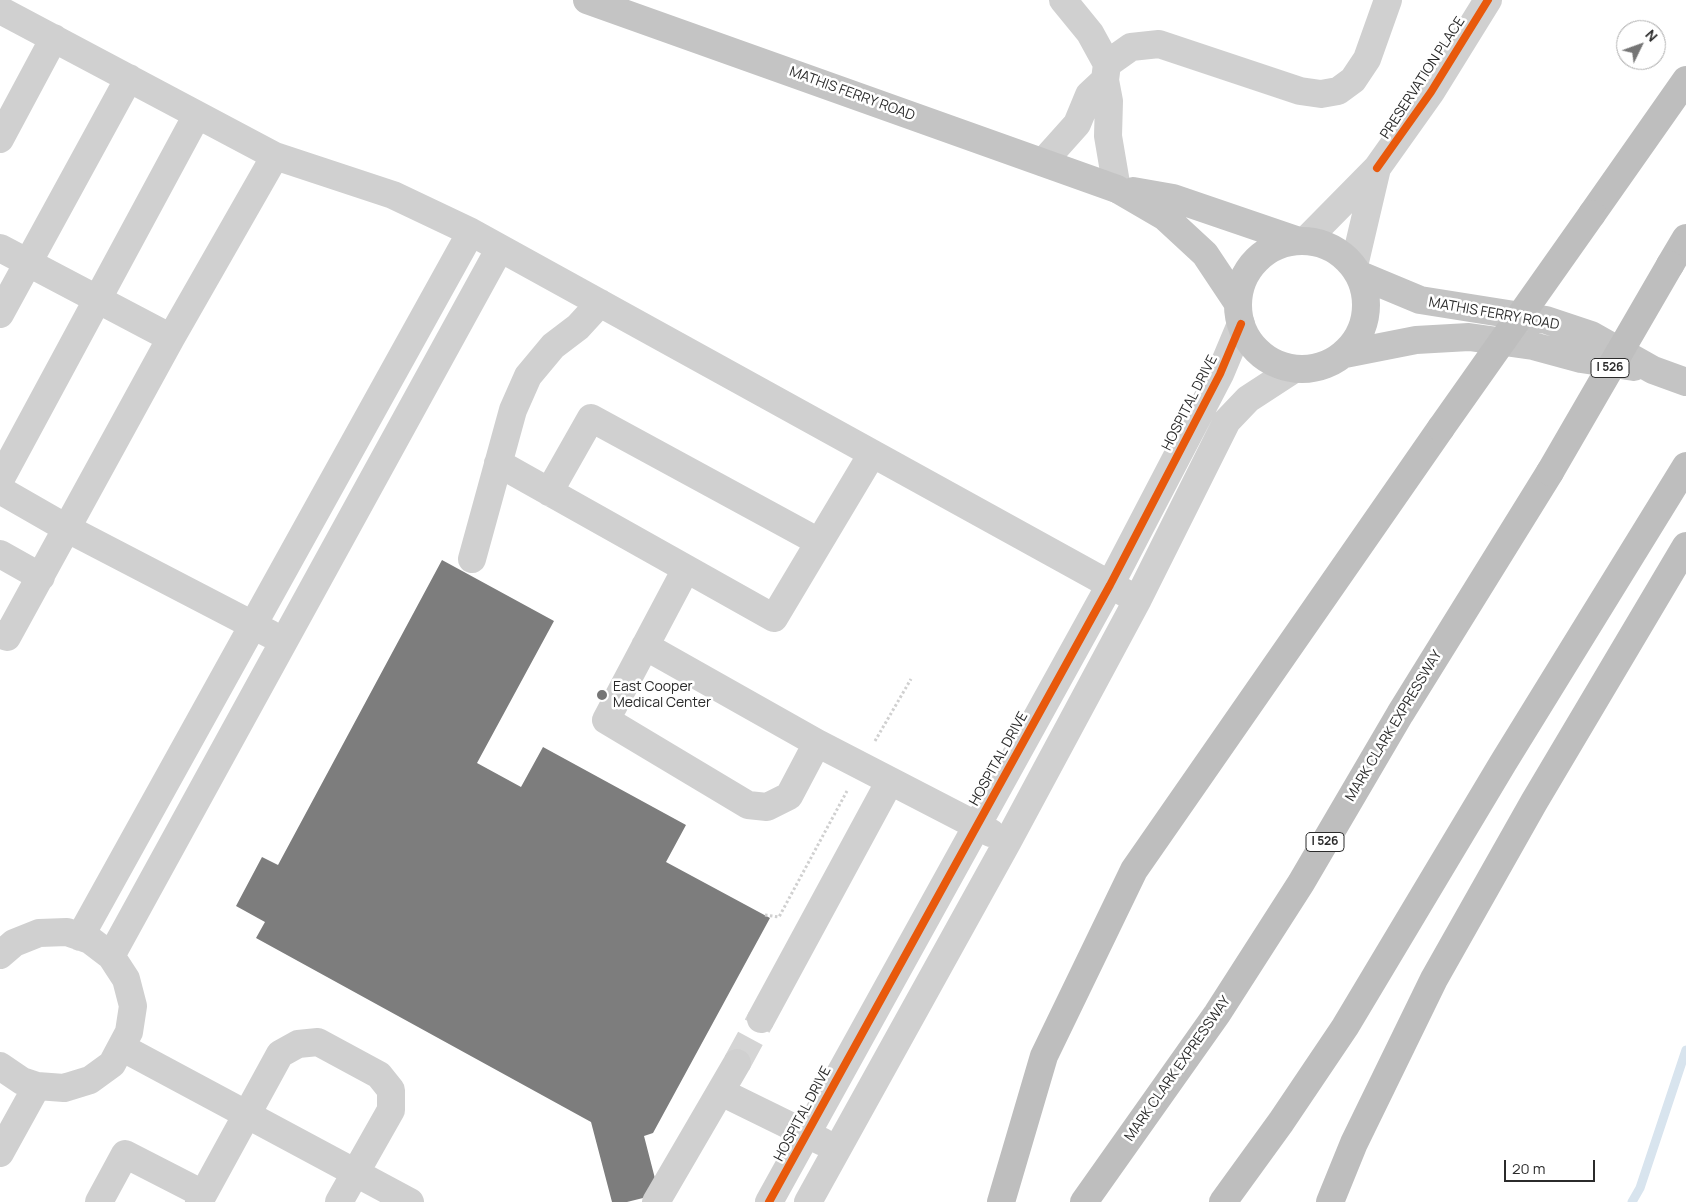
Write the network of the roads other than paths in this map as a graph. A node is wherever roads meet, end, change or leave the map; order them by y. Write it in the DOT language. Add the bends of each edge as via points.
graph roads {
  1 [pos="587,0"];
  2 [pos="1063,0"];
  3 [pos="1388,0"];
  4 [pos="1488,0"];
  5 [pos="0,10"];
  6 [pos="54,38"];
  7 [pos="1106,72"];
  8 [pos="129,78"];
  9 [pos="1686,80"];
  10 [pos="197,114"];
  11 [pos="0,139"];
  12 [pos="275,156"];
  13 [pos="1043,162"];
  14 [pos="1377,168"];
  15 [pos="1117,189"];
  16 [pos="471,232"];
  17 [pos="1686,238"];
  18 [pos="1301,240"];
  19 [pos="0,248"];
  20 [pos="500,248"];
  21 [pos="28,263"];
  22 [pos="1357,270"];
  23 [pos="98,300"];
  24 [pos="600,303"];
  25 [pos="1239,313"];
  26 [pos="0,314"];
  27 [pos="171,338"];
  28 [pos="1345,354"];
  29 [pos="1294,369"];
  30 [pos="1653,370"];
  31 [pos="1686,382"];
  32 [pos="872,454"];
  33 [pos="498,463"];
  34 [pos="1686,466"];
  35 [pos="0,480"];
  36 [pos="0,490"];
  37 [pos="549,492"];
  38 [pos="68,529"];
  39 [pos="819,542"];
  40 [pos="1686,546"];
  41 [pos="0,554"];
  42 [pos="472,559"];
  43 [pos="686,568"];
  44 [pos="41,577"];
  45 [pos="1110,585"];
  46 [pos="1138,599"];
  47 [pos="253,625"];
  48 [pos="0,634"];
  49 [pos="284,642"];
  50 [pos="645,646"];
  51 [pos="817,743"];
  52 [pos="890,780"];
  53 [pos="976,825"];
  54 [pos="1008,841"];
  55 [pos="80,937"];
  56 [pos="0,955"];
  57 [pos="111,956"];
  58 [pos="761,1019"];
  59 [pos="121,1047"];
  60 [pos="737,1063"];
  61 [pos="3,1075"];
  62 [pos="37,1086"];
  63 [pos="721,1092"];
  64 [pos="248,1114"];
  65 [pos="807,1133"];
  66 [pos="837,1150"];
  67 [pos="0,1153"];
  68 [pos="356,1171"];
  69 [pos="201,1198"];
  70 [pos="99,1202"];
  71 [pos="339,1202"];
  72 [pos="410,1202"];
  73 [pos="656,1202"];
  74 [pos="769,1202"];
  75 [pos="808,1202"];
  76 [pos="1001,1202"];
  77 [pos="1084,1202"];
  78 [pos="1223,1202"];
  79 [pos="1330,1202"];
  1 -- 13 [label="main road, MATHIS FERRY ROAD"];
  2 -- 7 [label="street" via="1090,33"];
  3 -- 7 [label="street" via="1367,59 1353,80 1338,91 1321,94 1300,91 1159,44 1131,47"];
  4 -- 14 [label="street, PRESERVATION PLACE" via="1431,92"];
  5 -- 6 [label="street"];
  6 -- 8 [label="street"];
  6 -- 11 [label="street"];
  7 -- 13 [label="street" via="1089,95 1077,124"];
  7 -- 15 [label="street" via="1108,136"];
  8 -- 10 [label="street"];
  8 -- 21 [label="street"];
  9 -- 76 [label="highway, bridge" via="1134,870 1044,1056"];
  10 -- 12 [label="street"];
  10 -- 23 [label="street"];
  12 -- 16 [label="street" via="393,195"];
  12 -- 27 [label="street"];
  13 -- 15 [label="main road, MATHIS FERRY ROAD"];
  14 -- 18 [label="street, PRESERVATION PLACE"];
  14 -- 22 [label="street, PRESERVATION PLACE"];
  15 -- 18 [label="main road, MATHIS FERRY ROAD" via="1173,198"];
  15 -- 25 [label="main road, MATHIS FERRY ROAD" via="1165,217 1205,254"];
  16 -- 20 [label="street"];
  16 -- 47 [label="street"];
  17 -- 77 [label="highway, MARK CLARK EXPRESSWAY / I 526, bridge" via="1550,472 1400,714 1301,883 1217,1014"];
  18 -- 22 [label="main road" via="1324,244 1341,252"];
  18 -- 25 [label="main road" via="1274,246 1255,260 1242,279"];
  19 -- 21 [label="street"];
  20 -- 24 [label="street"];
  20 -- 49 [label="street"];
  21 -- 23 [label="street"];
  21 -- 26 [label="street"];
  22 -- 28 [label="main road" via="1366,299 1364,324 1357,340"];
  22 -- 30 [label="main road, MATHIS FERRY ROAD" via="1420,300 1546,320 1591,335"];
  23 -- 27 [label="street"];
  23 -- 35 [label="street"];
  24 -- 32 [label="street"];
  24 -- 33 [label="street" via="578,327 553,346 528,376 513,410"];
  25 -- 29 [label="main road" via="1252,346 1271,361"];
  25 -- 45 [label="street, HOSPITAL DRIVE" via="1220,374"];
  27 -- 38 [label="street"];
  28 -- 29 [label="main road" via="1330,364 1313,369"];
  28 -- 30 [label="main road, MATHIS FERRY ROAD" via="1416,340 1469,338 1533,346 1582,359"];
  29 -- 46 [label="street" via="1248,399 1227,421"];
  30 -- 31 [label="main road, MATHIS FERRY ROAD"];
  32 -- 39 [label="street"];
  32 -- 45 [label="street"];
  33 -- 37 [label="street"];
  33 -- 42 [label="street"];
  34 -- 78 [label="highway" via="1345,1027"];
  36 -- 38 [label="street"];
  37 -- 39 [label="street" via="591,418"];
  37 -- 43 [label="street"];
  38 -- 44 [label="street"];
  38 -- 47 [label="street"];
  39 -- 43 [label="street" via="774,618"];
  40 -- 79 [label="highway" via="1534,802 1434,979 1354,1142"];
  41 -- 44 [label="street"];
  43 -- 50 [label="street"];
  44 -- 48 [label="street" via="7,637"];
  45 -- 46 [label="street"];
  45 -- 53 [label="street, HOSPITAL DRIVE"];
  46 -- 54 [label="street"];
  47 -- 49 [label="street"];
  47 -- 55 [label="street"];
  49 -- 57 [label="street"];
  50 -- 51 [label="street"];
  50 -- 51 [label="street" via="606,720 748,805 766,807 789,796"];
  51 -- 52 [label="street"];
  52 -- 53 [label="street"];
  52 -- 58 [label="street"];
  53 -- 54 [label="street"];
  53 -- 65 [label="street, HOSPITAL DRIVE"];
  54 -- 66 [label="street"];
  55 -- 56 [label="street" via="67,932 39,933 14,943"];
  55 -- 57 [label="street" via="90,940"];
  57 -- 59 [label="street" via="126,979 132,1006 130,1032"];
  59 -- 62 [label="street" via="112,1064 90,1080 64,1088"];
  59 -- 64 [label="street"];
  60 -- 63 [label="street"];
  61 -- 62 [label="street"];
  62 -- 67 [label="street"];
  63 -- 65 [label="street"];
  63 -- 73 [label="street"];
  64 -- 68 [label="street"];
  64 -- 68 [label="street" via="280,1054 298,1044 318,1042 346,1056 379,1075 391,1090 391,1110"];
  64 -- 69 [label="street"];
  65 -- 66 [label="street"];
  65 -- 74 [label="street, HOSPITAL DRIVE"];
  66 -- 75 [label="street"];
  68 -- 71 [label="street"];
  68 -- 72 [label="street"];
  69 -- 70 [label="street" via="125,1154"];
}
